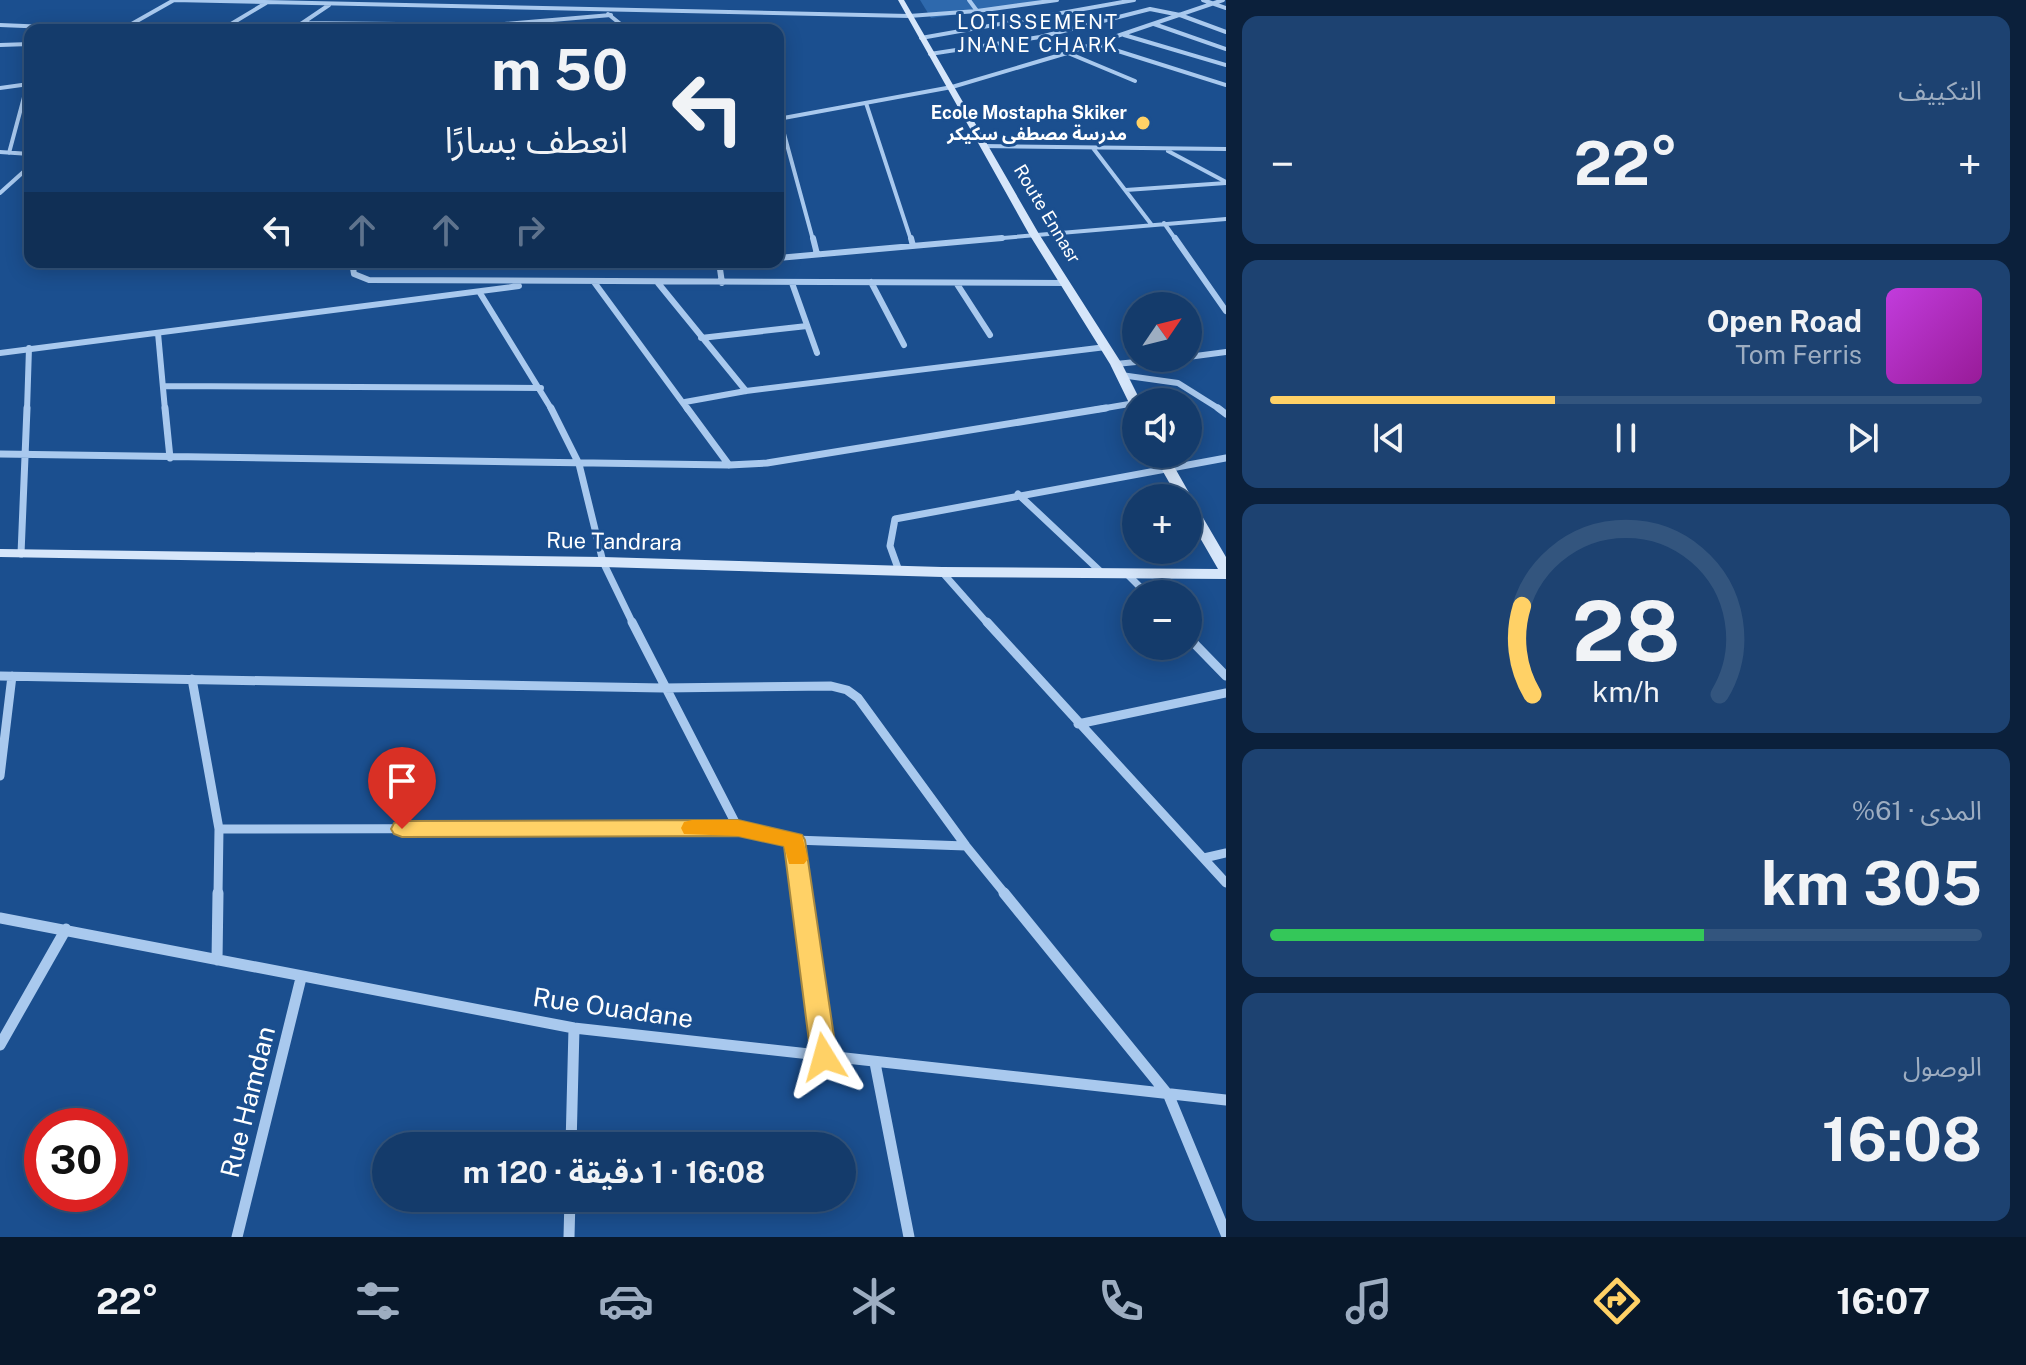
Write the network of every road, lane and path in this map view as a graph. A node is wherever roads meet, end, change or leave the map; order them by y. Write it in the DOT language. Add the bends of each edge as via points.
graph roads {
  1 [pos="173,0"];
  2 [pos="461,0"];
  3 [pos="901,0"];
  4 [pos="969,0"];
  5 [pos="1022,0"];
  6 [pos="1057,0"];
  7 [pos="1134,0"];
  8 [pos="1203,0"];
  9 [pos="1223,0"];
  10 [pos="268,1"];
  11 [pos="1215,3"];
  12 [pos="330,4"];
  13 [pos="1026,4"];
  14 [pos="457,7"];
  15 [pos="1226,8"];
  16 [pos="600,9"];
  17 [pos="977,11"];
  18 [pos="611,15"];
  19 [pos="1180,15"];
  20 [pos="909,16"];
  21 [pos="302,23"];
  22 [pos="131,24"];
  23 [pos="231,24"];
  24 [pos="335,24"];
  25 [pos="510,24"];
  26 [pos="621,24"];
  27 [pos="1153,24"];
  28 [pos="0,28"];
  29 [pos="24,28"];
  30 [pos="1226,32"];
  31 [pos="1124,35"];
  32 [pos="921,38"];
  33 [pos="24,44"];
  34 [pos="1095,44"];
  35 [pos="0,45"];
  36 [pos="1226,49"];
  37 [pos="1067,53"];
  38 [pos="930,54"];
  39 [pos="1226,65"];
  40 [pos="1135,81"];
  41 [pos="1226,85"];
  42 [pos="24,86"];
  43 [pos="952,87"];
  44 [pos="0,88"];
  45 [pos="24,102"];
  46 [pos="866,103"];
  47 [pos="784,118"];
  48 [pos="784,137"];
  49 [pos="983,146"];
  50 [pos="1093,148"];
  51 [pos="1164,148"];
  52 [pos="1226,149"];
  53 [pos="0,152"];
  54 [pos="9,153"];
  55 [pos="24,154"];
  56 [pos="24,171"];
  57 [pos="1226,183"];
  58 [pos="1126,190"];
  59 [pos="0,193"];
  60 [pos="1226,219"];
  61 [pos="1164,223"];
  62 [pos="1151,224"];
  63 [pos="1034,234"];
  64 [pos="913,246"];
  65 [pos="817,254"];
  66 [pos="784,257"];
  67 [pos="353,268"];
  68 [pos="720,268"];
  69 [pos="539,282"];
  70 [pos="594,282"];
  71 [pos="871,282"];
  72 [pos="658,283"];
  73 [pos="722,283"];
  74 [pos="792,283"];
  75 [pos="1066,283"];
  76 [pos="957,284"];
  77 [pos="480,293"];
  78 [pos="1226,311"];
  79 [pos="807,326"];
  80 [pos="158,333"];
  81 [pos="990,335"];
  82 [pos="701,338"];
  83 [pos="904,345"];
  84 [pos="1106,347"];
  85 [pos="29,348"];
  86 [pos="1226,352"];
  87 [pos="0,353"];
  88 [pos="817,353"];
  89 [pos="1202,355"];
  90 [pos="1122,368"];
  91 [pos="1119,369"];
  92 [pos="165,386"];
  93 [pos="541,388"];
  94 [pos="1128,388"];
  95 [pos="746,391"];
  96 [pos="685,402"];
  97 [pos="1122,406"];
  98 [pos="1226,414"];
  99 [pos="0,454"];
  100 [pos="25,455"];
  101 [pos="170,458"];
  102 [pos="1226,458"];
  103 [pos="1202,459"];
  104 [pos="579,464"];
  105 [pos="729,465"];
  106 [pos="1133,468"];
  107 [pos="1018,494"];
  108 [pos="1202,529"];
  109 [pos="0,553"];
  110 [pos="21,554"];
  111 [pos="603,562"];
  112 [pos="899,571"];
  113 [pos="942,572"];
  114 [pos="1101,572"];
  115 [pos="1226,572"];
  116 [pos="1126,573"];
  117 [pos="1133,580"];
  118 [pos="1202,651"];
  119 [pos="0,676"];
  120 [pos="12,676"];
  121 [pos="1226,676"];
  122 [pos="192,679"];
  123 [pos="663,688"];
  124 [pos="1226,693"];
  125 [pos="1078,724"];
  126 [pos="0,776"];
  127 [pos="738,828"];
  128 [pos="219,829"];
  129 [pos="794,840"];
  130 [pos="966,846"];
  131 [pos="1226,853"];
  132 [pos="1204,858"];
  133 [pos="1226,883"];
  134 [pos="0,918"];
  135 [pos="66,929"];
  136 [pos="217,960"];
  137 [pos="301,978"];
  138 [pos="574,1028"];
  139 [pos="0,1045"];
  140 [pos="824,1057"];
  141 [pos="875,1063"];
  142 [pos="1169,1096"];
  143 [pos="1226,1100"];
  144 [pos="571,1132"];
  145 [pos="570,1212"];
  146 [pos="1226,1234"];
  147 [pos="237,1237"];
  148 [pos="569,1237"];
  149 [pos="909,1237"];
  1 -- 10 [label="street"];
  1 -- 22 [label="street"];
  2 -- 14 [label="street"];
  3 -- 20 [label="main road, Route Ennasr"];
  4 -- 17 [label="street"];
  5 -- 13 [label="street"];
  6 -- 13 [label="street"];
  7 -- 32 [label="street"];
  8 -- 11 [label="street"];
  9 -- 11 [label="street"];
  10 -- 12 [label="street"];
  10 -- 23 [label="street"];
  11 -- 15 [label="street"];
  11 -- 19 [label="street"];
  12 -- 14 [label="street"];
  12 -- 21 [label="street"];
  13 -- 17 [label="street"];
  14 -- 16 [label="street"];
  16 -- 18 [label="street"];
  16 -- 20 [label="street"];
  17 -- 20 [label="street"];
  18 -- 25 [label="street"];
  18 -- 26 [label="street"];
  19 -- 27 [label="street"];
  19 -- 30 [label="street"];
  19 -- 38 [label="street" via="1146,10 1040,37"];
  20 -- 32 [label="main road, Route Ennasr"];
  21 -- 24 [label="street"];
  27 -- 31 [label="street"];
  27 -- 36 [label="street"];
  28 -- 29 [label="street"];
  31 -- 34 [label="street"];
  31 -- 39 [label="street"];
  32 -- 38 [label="main road, Route Ennasr"];
  33 -- 35 [label="street"];
  34 -- 37 [label="street"];
  34 -- 41 [label="street"];
  37 -- 40 [label="street"];
  37 -- 43 [label="street"];
  38 -- 43 [label="main road, Route Ennasr"];
  42 -- 44 [label="street"];
  43 -- 46 [label="street"];
  43 -- 49 [label="main road, Route Ennasr"];
  45 -- 54 [label="street"];
  46 -- 47 [label="street"];
  46 -- 64 [label="street"];
  48 -- 65 [label="street"];
  49 -- 50 [label="street"];
  49 -- 63 [label="main road, Route Ennasr"];
  50 -- 51 [label="street"];
  50 -- 58 [label="street"];
  51 -- 52 [label="street"];
  51 -- 57 [label="street"];
  53 -- 54 [label="street"];
  54 -- 55 [label="street"];
  56 -- 59 [label="street"];
  57 -- 58 [label="street"];
  58 -- 62 [label="street"];
  60 -- 61 [label="street"];
  61 -- 62 [label="street"];
  61 -- 78 [label="street"];
  62 -- 63 [label="street"];
  63 -- 64 [label="street"];
  63 -- 75 [label="main road, Route Ennasr"];
  64 -- 65 [label="street"];
  65 -- 66 [label="street"];
  67 -- 69 [label="street" via="354,274 369,280"];
  68 -- 73 [label="street"];
  69 -- 70 [label="street"];
  69 -- 77 [label="street"];
  70 -- 72 [label="street"];
  70 -- 96 [label="street"];
  71 -- 74 [label="street"];
  71 -- 76 [label="street"];
  71 -- 83 [label="street"];
  72 -- 73 [label="street"];
  72 -- 82 [label="street"];
  73 -- 74 [label="street"];
  74 -- 79 [label="street"];
  75 -- 76 [label="street"];
  75 -- 84 [label="main road, Route Ennasr"];
  76 -- 81 [label="street"];
  77 -- 80 [label="street"];
  77 -- 93 [label="street"];
  79 -- 82 [label="street"];
  79 -- 88 [label="street"];
  80 -- 85 [label="street"];
  80 -- 92 [label="street"];
  82 -- 95 [label="street"];
  84 -- 91 [label="main road, Route Ennasr"];
  84 -- 95 [label="street"];
  85 -- 87 [label="street"];
  85 -- 100 [label="street"];
  86 -- 89 [label="street"];
  90 -- 91 [label="street"];
  91 -- 94 [label="main road, Route Ennasr"];
  91 -- 98 [label="street" via="1181,382"];
  92 -- 93 [label="street"];
  92 -- 101 [label="street"];
  93 -- 104 [label="street"];
  95 -- 96 [label="street"];
  96 -- 105 [label="street"];
  97 -- 105 [label="street"];
  99 -- 100 [label="street"];
  100 -- 101 [label="street"];
  100 -- 110 [label="street"];
  101 -- 104 [label="street"];
  102 -- 103 [label="street"];
  104 -- 105 [label="street"];
  104 -- 111 [label="street"];
  106 -- 107 [label="street"];
  107 -- 112 [label="street" via="895,519 890,546"];
  107 -- 114 [label="street"];
  108 -- 115 [label="main road"];
  109 -- 110 [label="main road, Rue Tandrara"];
  110 -- 111 [label="main road, Rue Tandrara"];
  111 -- 112 [label="main road, Rue Tandrara"];
  111 -- 123 [label="street"];
  112 -- 113 [label="main road, Rue Tandrara"];
  113 -- 114 [label="main road, Rue Tandrara"];
  113 -- 125 [label="street"];
  114 -- 116 [label="main road, Rue Tandrara"];
  115 -- 116 [label="main road, Rue Tandrara"];
  116 -- 117 [label="street"];
  118 -- 121 [label="street"];
  119 -- 120 [label="street"];
  120 -- 122 [label="street"];
  120 -- 126 [label="street"];
  122 -- 123 [label="street"];
  122 -- 128 [label="street"];
  123 -- 127 [label="street"];
  123 -- 130 [label="street" via="847,690"];
  124 -- 125 [label="street"];
  125 -- 132 [label="street"];
  127 -- 128 [label="street"];
  127 -- 129 [label="street"];
  128 -- 136 [label="street"];
  129 -- 130 [label="street"];
  129 -- 140 [label="street"];
  130 -- 142 [label="street"];
  131 -- 132 [label="street"];
  132 -- 133 [label="street"];
  134 -- 135 [label="street, Rue Ouadane"];
  135 -- 136 [label="street, Rue Ouadane"];
  135 -- 139 [label="street"];
  136 -- 137 [label="street, Rue Ouadane"];
  137 -- 138 [label="street, Rue Ouadane"];
  137 -- 147 [label="street, Rue Hamdan"];
  138 -- 140 [label="street, Rue Ouadane"];
  138 -- 144 [label="street"];
  140 -- 141 [label="street, Rue Ouadane"];
  141 -- 142 [label="street, Rue Ouadane"];
  141 -- 149 [label="street"];
  142 -- 143 [label="street, Rue Ouadane"];
  142 -- 146 [label="street"];
  145 -- 148 [label="street"];
}
